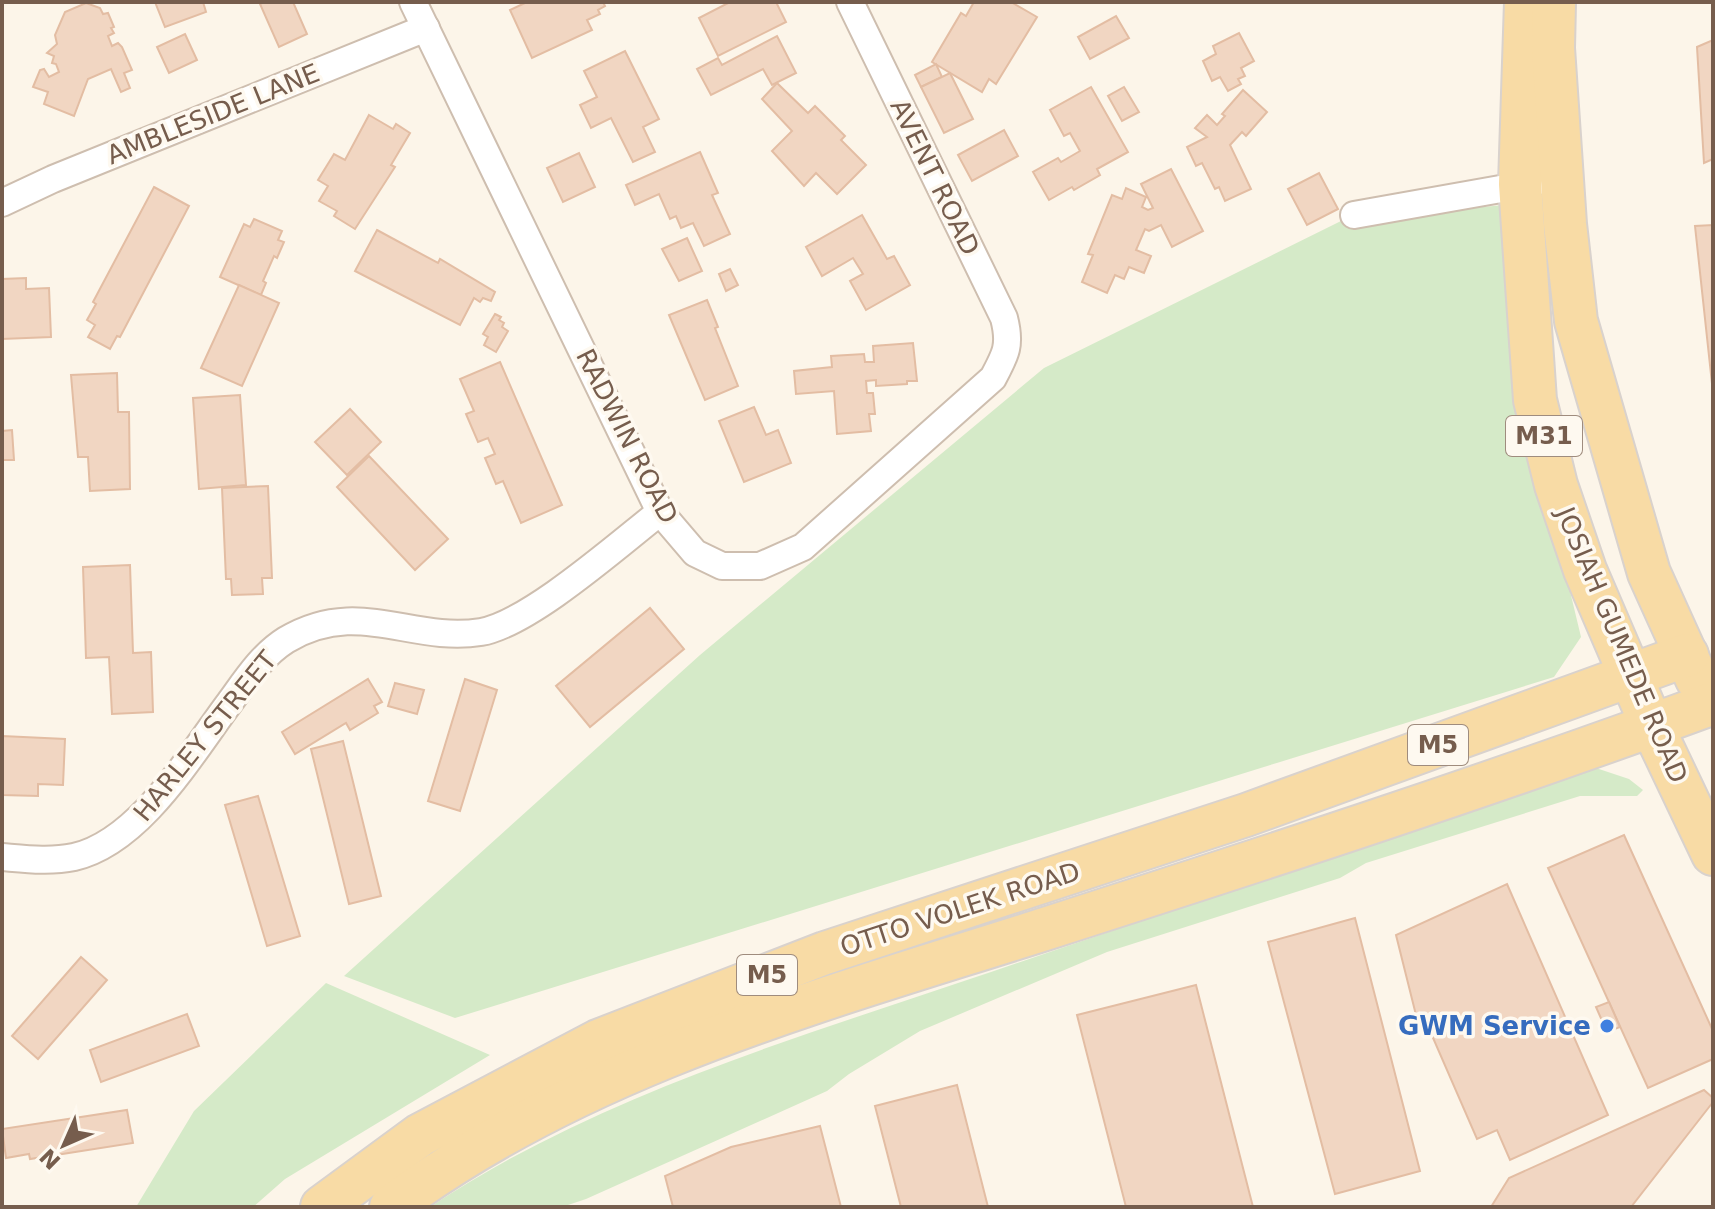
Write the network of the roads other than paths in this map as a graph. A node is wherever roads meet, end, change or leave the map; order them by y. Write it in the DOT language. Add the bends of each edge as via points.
graph roads {
  1 [pos="413,2"];
  2 [pos="850,2"];
  3 [pos="1526,2"];
  4 [pos="1554,2"];
  5 [pos="426,28"];
  6 [pos="1562,180"];
  7 [pos="1520,184"];
  8 [pos="2,203"];
  9 [pos="1354,215"];
  10 [pos="1006,355"];
  11 [pos="660,512"];
  12 [pos="1687,655"];
  13 [pos="1629,675"];
  14 [pos="1710,712"];
  15 [pos="1652,726"];
  16 [pos="1713,854"];
  17 [pos="2,857"];
  18 [pos="322,1207"];
  19 [pos="391,1207"];
  1 -- 5 [label="street, RADWIN ROAD"];
  2 -- 10 [label="street, AVENT ROAD" via="1004,318"];
  3 -- 7 [label="main road, JOSIAH GUMEDE ROAD / M31"];
  4 -- 6 [label="main road, JOSIAH GUMEDE ROAD / M31"];
  5 -- 8 [label="street, AMBLESIDE LANE"];
  5 -- 11 [label="street, RADWIN ROAD"];
  6 -- 7 [label="street"];
  6 -- 12 [label="main road, JOSIAH GUMEDE ROAD / M31" via="1576,321 1649,573"];
  7 -- 9 [label="street"];
  7 -- 13 [label="main road, JOSIAH GUMEDE ROAD / M31" via="1535,400 1580,556"];
  10 -- 11 [label="street, RADWIN ROAD" via="993,378 803,547 760,566 722,566 695,553"];
  11 -- 17 [label="street, HARLEY STREET" via="506,624 452,634 356,620 326,623 295,635 260,662 126,832 74,857"];
  12 -- 13 [label="main road, M5"];
  12 -- 14 [label="main road, JOSIAH GUMEDE ROAD / M31"];
  13 -- 15 [label="main road, JOSIAH GUMEDE ROAD / M31"];
  13 -- 18 [label="main road, OTTO VOLEK ROAD / M5" via="1246,815 825,953 598,1041 420,1135"];
  14 -- 15 [label="main road, M5"];
  15 -- 16 [label="main road, JOSIAH GUMEDE ROAD / M31"];
  15 -- 19 [label="main road, OTTO VOLEK ROAD / M5" via="707,1041 608,1081 511,1131"];
}
